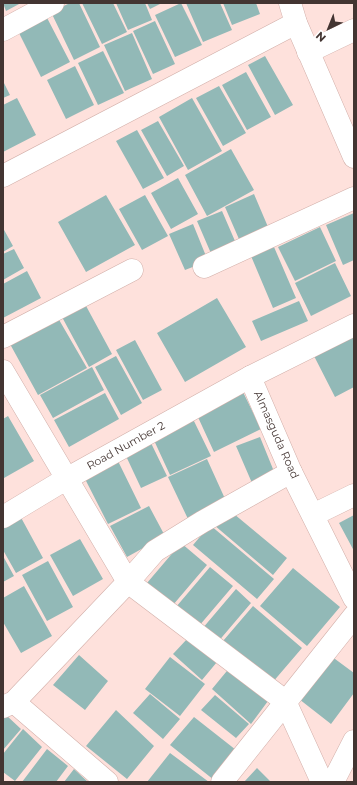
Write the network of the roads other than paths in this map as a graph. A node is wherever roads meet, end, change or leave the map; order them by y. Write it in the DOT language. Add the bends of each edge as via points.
graph roads {
  1 [pos="53,3"];
  2 [pos="293,13"];
  3 [pos="3,30"];
  4 [pos="354,30"];
  5 [pos="308,52"];
  6 [pos="354,157"];
  7 [pos="3,176"];
  8 [pos="354,198"];
  9 [pos="204,267"];
  10 [pos="132,270"];
  11 [pos="354,325"];
  12 [pos="3,337"];
  13 [pos="3,371"];
  14 [pos="250,377"];
  15 [pos="291,472"];
  16 [pos="66,479"];
  17 [pos="354,495"];
  18 [pos="313,515"];
  19 [pos="3,517"];
  20 [pos="128,582"];
  21 [pos="354,598"];
  22 [pos="354,616"];
  23 [pos="284,701"];
  24 [pos="9,705"];
  25 [pos="354,741"];
  26 [pos="107,782"];
  27 [pos="222,782"];
  28 [pos="322,782"];
  29 [pos="333,782"];
  1 -- 3 [label="street"];
  2 -- 5 [label="street"];
  2 -- 7 [label="street"];
  4 -- 5 [label="street"];
  5 -- 6 [label="street"];
  8 -- 9 [label="street"];
  10 -- 12 [label="street"];
  11 -- 14 [label="street"];
  13 -- 16 [label="street"];
  14 -- 15 [label="street, Almasguda Road"];
  14 -- 16 [label="street, Road Number 2"];
  15 -- 18 [label="street, Almasguda Road"];
  15 -- 20 [label="street" via="155,551"];
  16 -- 19 [label="street, Road Number 2"];
  16 -- 20 [label="street"];
  17 -- 18 [label="street"];
  18 -- 21 [label="street, Almasguda Road"];
  20 -- 23 [label="street"];
  20 -- 24 [label="street"];
  22 -- 23 [label="street"];
  23 -- 27 [label="street"];
  23 -- 28 [label="street"];
  24 -- 26 [label="street"];
  25 -- 29 [label="street"];
}
